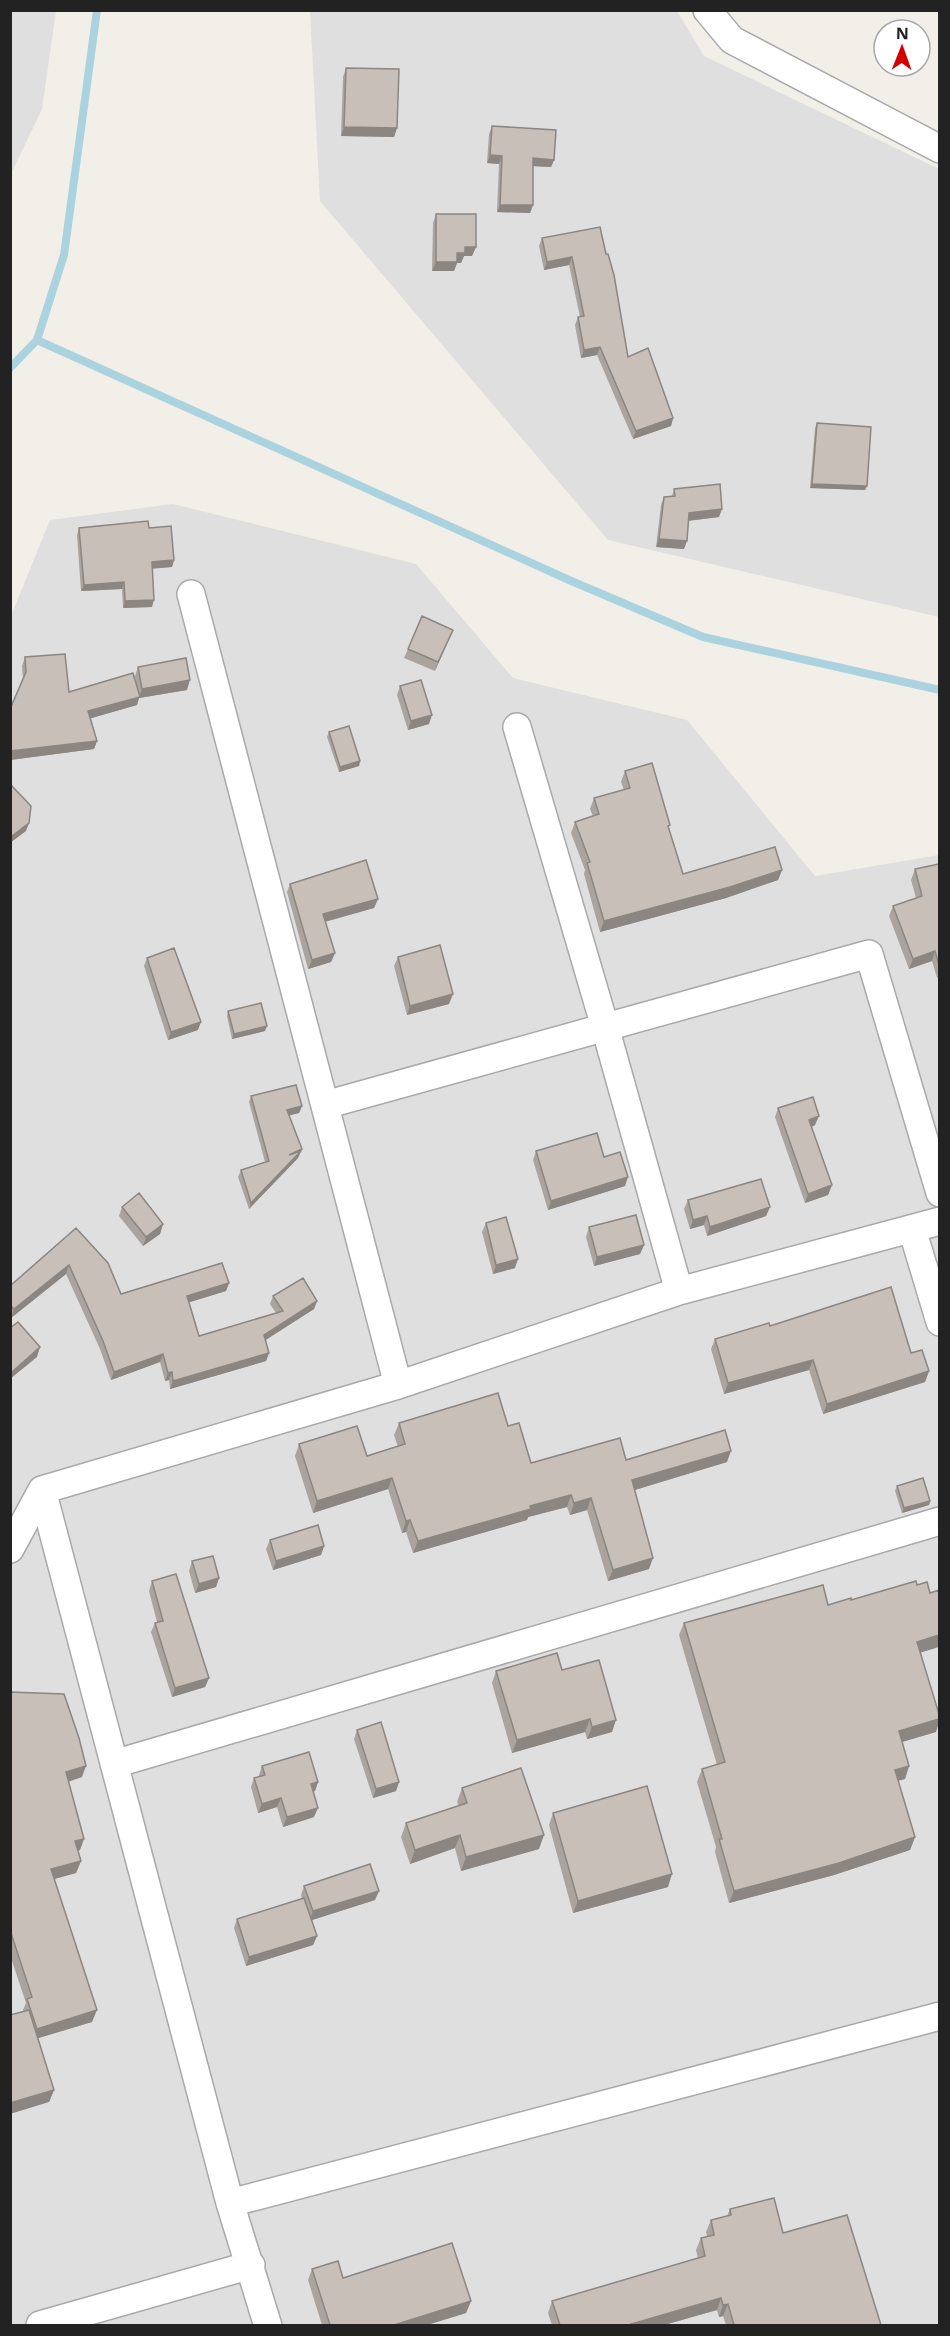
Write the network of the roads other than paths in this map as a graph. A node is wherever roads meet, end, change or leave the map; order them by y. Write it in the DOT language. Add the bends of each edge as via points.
graph roads {
  1 [pos="707,10"];
  2 [pos="939,149"];
  3 [pos="191,594"];
  4 [pos="517,727"];
  5 [pos="605,1027"];
  6 [pos="325,1105"];
  7 [pos="939,1193"];
  8 [pos="939,1221"];
  9 [pos="912,1228"];
  10 [pos="679,1291"];
  11 [pos="939,1322"];
  12 [pos="398,1385"];
  13 [pos="42,1490"];
  14 [pos="939,1521"];
  15 [pos="10,1549"];
  16 [pos="114,1764"];
  17 [pos="939,2016"];
  18 [pos="230,2203"];
  19 [pos="251,2265"];
  20 [pos="40,2325"];
  21 [pos="268,2325"];
  1 -- 2 [label="street" via="732,40"];
  3 -- 6 [label="street"];
  4 -- 5 [label="street"];
  5 -- 6 [label="street"];
  5 -- 7 [label="street" via="869,954"];
  5 -- 10 [label="street"];
  6 -- 12 [label="street"];
  8 -- 9 [label="street"];
  9 -- 10 [label="street"];
  9 -- 11 [label="street"];
  10 -- 12 [label="street"];
  12 -- 13 [label="street"];
  13 -- 15 [label="street"];
  13 -- 16 [label="street"];
  14 -- 16 [label="street"];
  16 -- 18 [label="street"];
  17 -- 18 [label="street"];
  18 -- 19 [label="street"];
  19 -- 20 [label="street"];
  19 -- 21 [label="street"];
}
